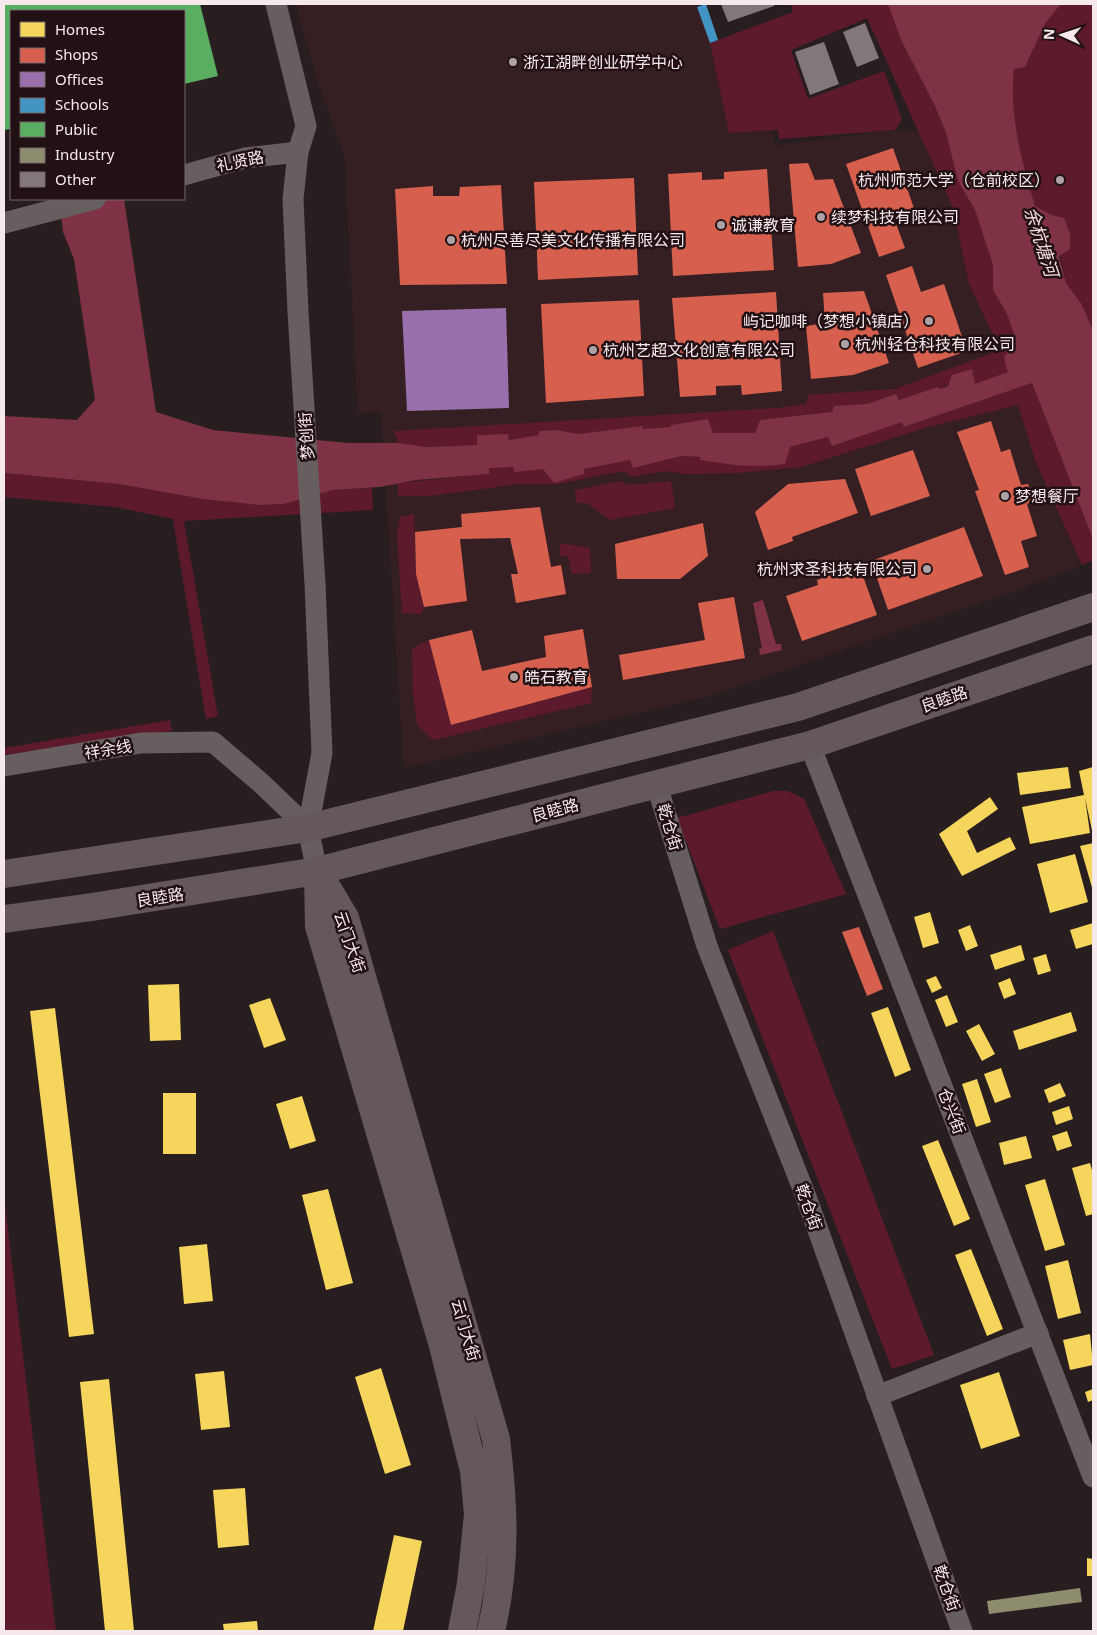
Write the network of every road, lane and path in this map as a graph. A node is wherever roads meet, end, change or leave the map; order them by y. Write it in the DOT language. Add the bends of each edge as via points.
graph roads {
  1 [pos="276,4"];
  2 [pos="298,152"];
  3 [pos="185,175"];
  4 [pos="91,200"];
  5 [pos="4,223"];
  6 [pos="1093,607"];
  7 [pos="1093,649"];
  8 [pos="810,745"];
  9 [pos="4,766"];
  10 [pos="656,783"];
  11 [pos="308,828"];
  12 [pos="317,871"];
  13 [pos="4,874"];
  14 [pos="4,918"];
  15 [pos="1038,1333"];
  16 [pos="877,1396"];
  17 [pos="1093,1477"];
  18 [pos="462,1631"];
  19 [pos="491,1631"];
  20 [pos="962,1631"];
  1 -- 2 [label="street, 梦创街" via="306,126"];
  2 -- 3 [label="street, 礼贤路" via="245,158"];
  2 -- 11 [label="street, 梦创街" via="293,199 322,754"];
  4 -- 5 [label="street"];
  6 -- 11 [label="main road" via="798,707"];
  7 -- 8 [label="main road, 良睦路"];
  8 -- 10 [label="main road, 良睦路"];
  8 -- 15 [label="street, 仓兴街"];
  9 -- 11 [label="street, 祥余线" via="140,743 213,742"];
  10 -- 12 [label="main road, 良睦路"];
  10 -- 16 [label="street, 乾仓街" via="708,946 805,1194"];
  11 -- 12 [label="street, 梦创街"];
  11 -- 13 [label="main road"];
  12 -- 14 [label="main road, 良睦路" via="92,908"];
  12 -- 18 [label="main road, 云门大街" via="319,926 439,1333 474,1470 478,1514 471,1584"];
  12 -- 19 [label="main road, 云门大街" via="345,918 496,1439 504,1547 500,1592"];
  15 -- 16 [label="street"];
  15 -- 17 [label="street, 仓兴街"];
  16 -- 20 [label="street, 乾仓街"];
}
